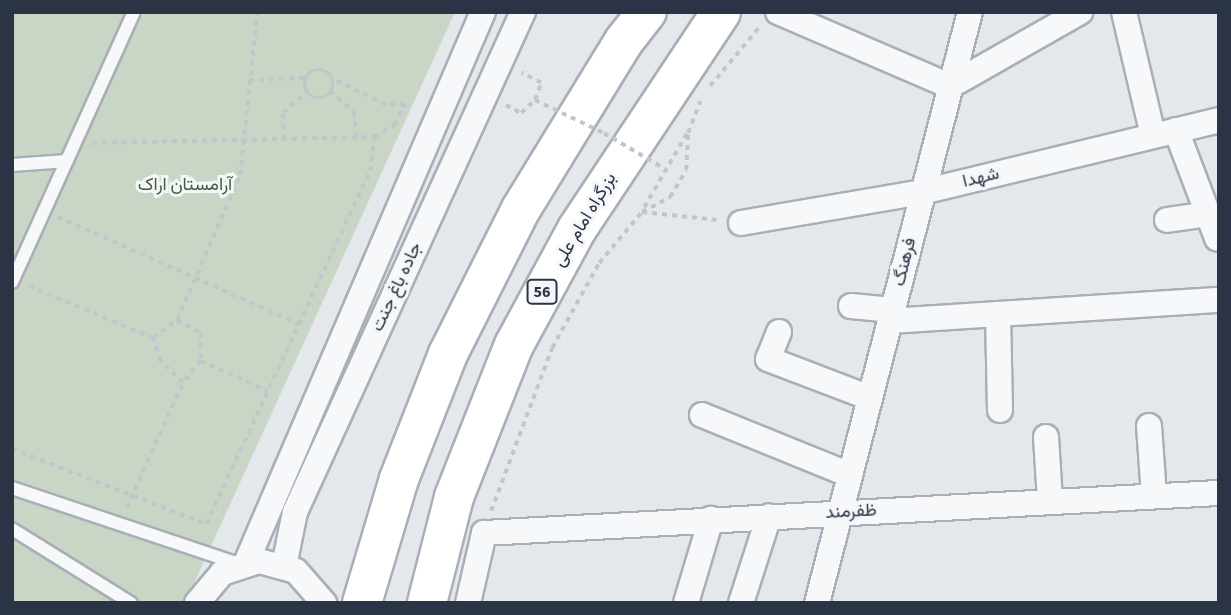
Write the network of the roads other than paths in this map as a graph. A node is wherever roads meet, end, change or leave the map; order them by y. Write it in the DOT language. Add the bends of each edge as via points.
graph roads {
  1 [pos="134,12"];
  2 [pos="483,12"];
  3 [pos="523,12"];
  4 [pos="647,12"];
  5 [pos="721,12"];
  6 [pos="970,12"];
  7 [pos="1080,12"];
  8 [pos="1124,12"];
  9 [pos="770,18"];
  10 [pos="950,86"];
  11 [pos="1219,120"];
  12 [pos="1164,133"];
  13 [pos="67,161"];
  14 [pos="12,164"];
  15 [pos="922,192"];
  16 [pos="1167,220"];
  17 [pos="1214,222"];
  18 [pos="741,223"];
  19 [pos="13,281"];
  20 [pos="1219,300"];
  21 [pos="851,306"];
  22 [pos="998,314"];
  23 [pos="891,315"];
  24 [pos="779,332"];
  25 [pos="870,398"];
  26 [pos="1000,410"];
  27 [pos="702,415"];
  28 [pos="1149,426"];
  29 [pos="1046,437"];
  30 [pos="850,475"];
  31 [pos="12,488"];
  32 [pos="1219,493"];
  33 [pos="1154,496"];
  34 [pos="1050,501"];
  35 [pos="840,513"];
  36 [pos="769,516"];
  37 [pos="711,520"];
  38 [pos="12,529"];
  39 [pos="242,564"];
  40 [pos="284,566"];
  41 [pos="131,603"];
  42 [pos="197,603"];
  43 [pos="324,603"];
  44 [pos="362,603"];
  45 [pos="427,603"];
  46 [pos="468,603"];
  47 [pos="686,603"];
  48 [pos="741,603"];
  49 [pos="817,603"];
  1 -- 13 [label="lane"];
  2 -- 39 [label="street, جاده باغ جنت"];
  3 -- 40 [label="street, جاده باغ جنت" via="295,512"];
  4 -- 44 [label="highway" via="624,40 521,209 448,354 400,479"];
  5 -- 45 [label="highway, بزرگراه امام علی / 56" via="577,229 514,345 454,497"];
  6 -- 10 [label="street, فرهنگ"];
  7 -- 10 [label="street"];
  8 -- 12 [label="street"];
  9 -- 10 [label="street"];
  10 -- 15 [label="street, فرهنگ"];
  11 -- 12 [label="street, شهدا"];
  12 -- 15 [label="street, شهدا"];
  12 -- 17 [label="street"];
  13 -- 14 [label="lane"];
  13 -- 19 [label="lane"];
  15 -- 18 [label="street, شهدا"];
  15 -- 23 [label="street, فرهنگ"];
  16 -- 17 [label="street"];
  20 -- 22 [label="street"];
  21 -- 23 [label="street"];
  22 -- 23 [label="street"];
  22 -- 26 [label="street"];
  23 -- 25 [label="street, فرهنگ"];
  24 -- 25 [label="street" via="768,359"];
  25 -- 30 [label="street, فرهنگ"];
  27 -- 30 [label="street"];
  28 -- 33 [label="street"];
  29 -- 34 [label="street"];
  30 -- 35 [label="street, فرهنگ"];
  31 -- 39 [label="lane"];
  32 -- 33 [label="street, ظفرمند"];
  33 -- 34 [label="street, ظفرمند"];
  34 -- 35 [label="street, ظفرمند"];
  35 -- 36 [label="street, ظفرمند"];
  35 -- 49 [label="street, فرهنگ"];
  36 -- 37 [label="street, ظفرمند"];
  36 -- 48 [label="street"];
  37 -- 46 [label="street, ظفرمند" via="484,533"];
  37 -- 47 [label="street"];
  38 -- 41 [label="lane"];
  39 -- 40 [label="street"];
  39 -- 42 [label="street" via="216,577"];
  40 -- 43 [label="street" via="307,579"];
}
